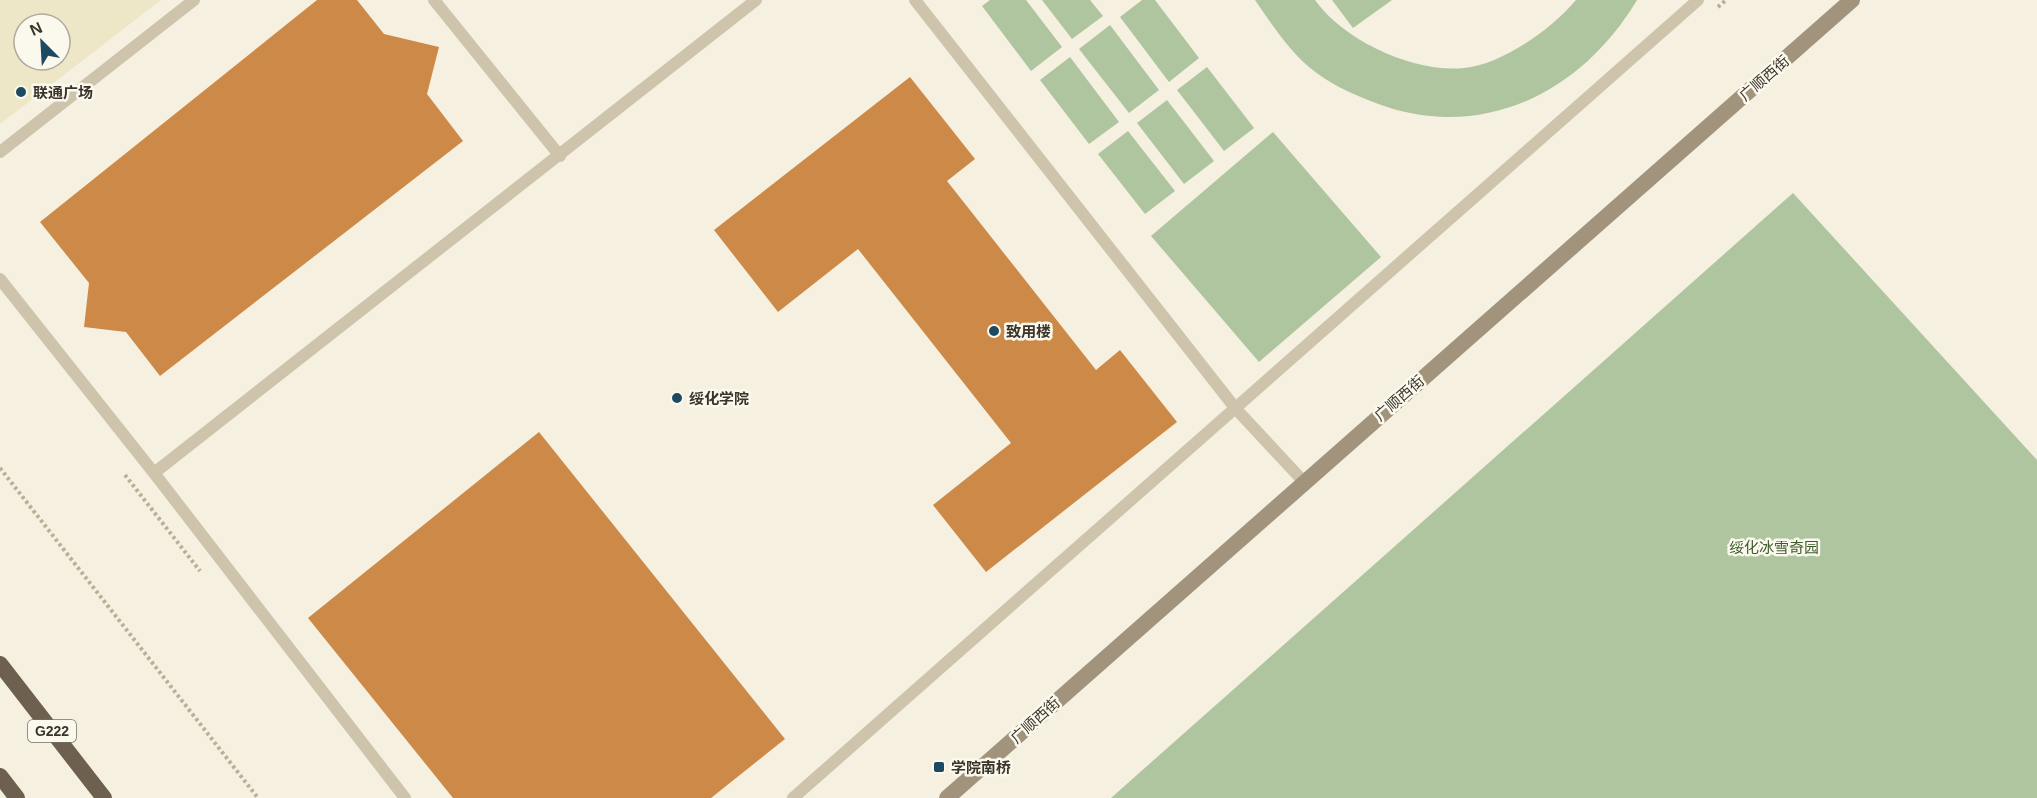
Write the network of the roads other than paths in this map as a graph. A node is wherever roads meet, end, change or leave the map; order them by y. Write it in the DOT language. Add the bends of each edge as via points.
graph roads {
  1 [pos="194,0"];
  2 [pos="434,0"];
  3 [pos="756,0"];
  4 [pos="915,0"];
  5 [pos="1698,0"];
  6 [pos="1852,0"];
  7 [pos="0,152"];
  8 [pos="560,156"];
  9 [pos="0,279"];
  10 [pos="1236,409"];
  11 [pos="154,473"];
  12 [pos="1304,482"];
  13 [pos="0,664"];
  14 [pos="0,776"];
  15 [pos="17,798"];
  16 [pos="104,798"];
  17 [pos="405,798"];
  18 [pos="793,798"];
  19 [pos="947,798"];
  1 -- 7 [label="lane"];
  2 -- 8 [label="lane"];
  3 -- 8 [label="lane"];
  4 -- 10 [label="lane"];
  5 -- 10 [label="lane"];
  6 -- 12 [label="main road, 广顺西街"];
  8 -- 11 [label="lane"];
  9 -- 11 [label="lane"];
  10 -- 12 [label="lane"];
  10 -- 18 [label="lane"];
  11 -- 17 [label="lane"];
  12 -- 19 [label="main road, 广顺西街"];
  13 -- 16 [label="highway, G222"];
  14 -- 15 [label="highway"];
}
